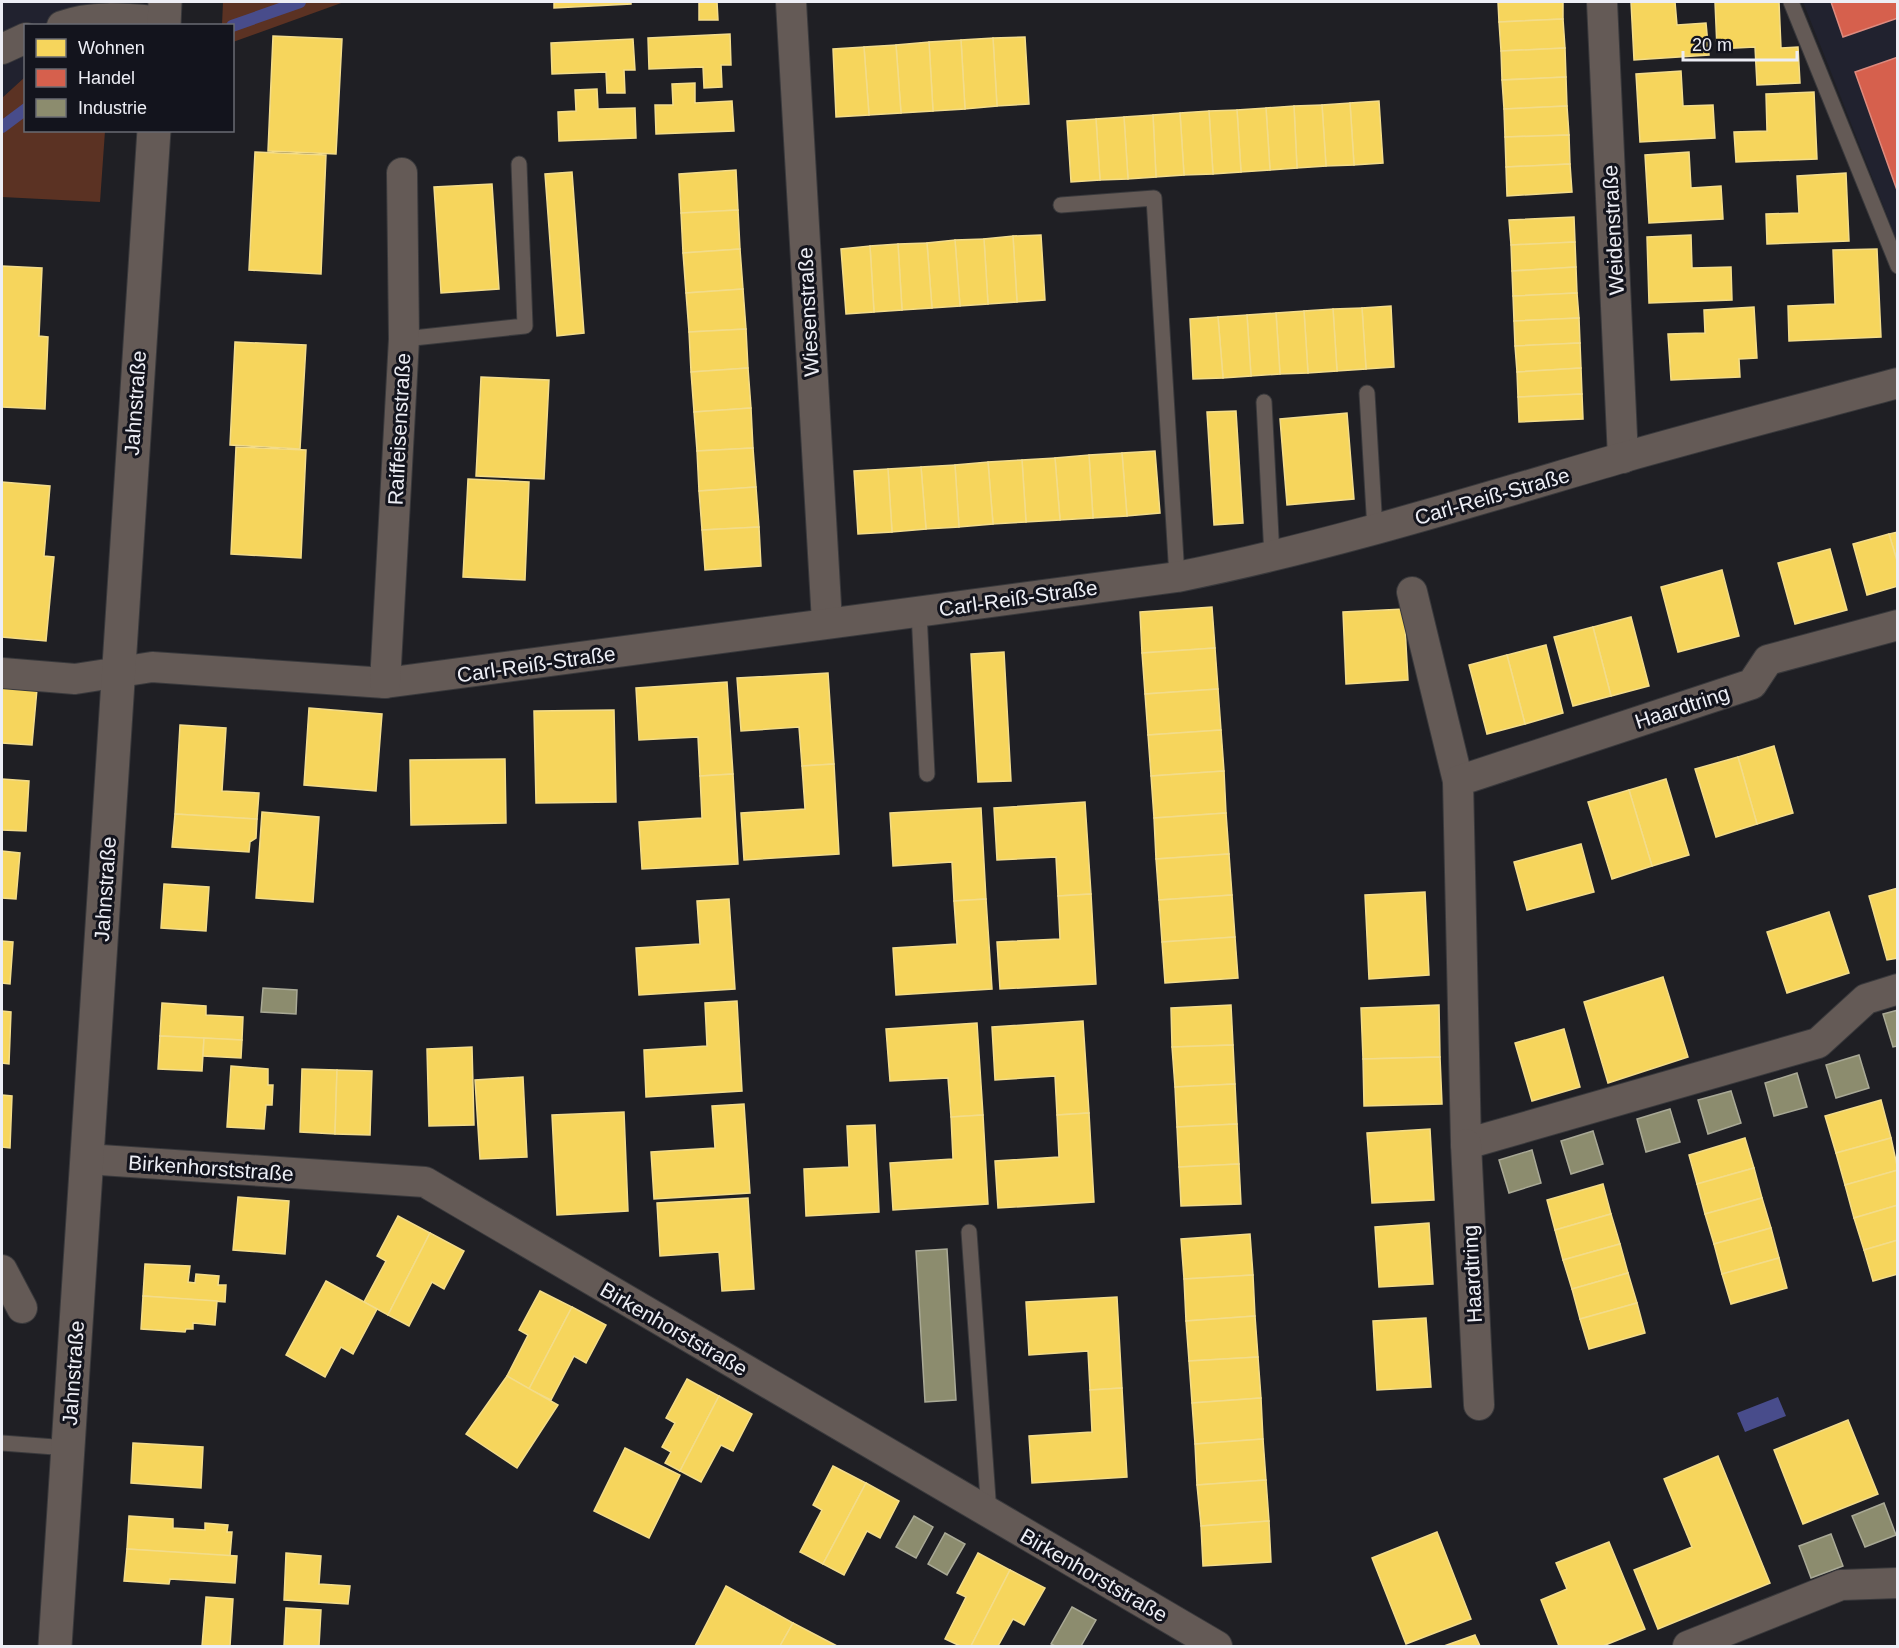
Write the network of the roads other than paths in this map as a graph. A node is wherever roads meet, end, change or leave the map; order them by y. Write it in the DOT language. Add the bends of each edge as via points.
graph roads {
  1 [pos="791,2"];
  2 [pos="1602,2"];
  3 [pos="1791,2"];
  4 [pos="164,16"];
  5 [pos="67,24"];
  6 [pos="24,39"];
  7 [pos="2,49"];
  8 [pos="154,132"];
  9 [pos="519,164"];
  10 [pos="402,173"];
  11 [pos="1061,205"];
  12 [pos="1898,266"];
  13 [pos="404,339"];
  14 [pos="1898,383"];
  15 [pos="1367,393"];
  16 [pos="1264,402"];
  17 [pos="1623,458"];
  18 [pos="1375,530"];
  19 [pos="1272,556"];
  20 [pos="1177,577"];
  21 [pos="1412,592"];
  22 [pos="919,612"];
  23 [pos="827,622"];
  24 [pos="1898,625"];
  25 [pos="117,671"];
  26 [pos="2,673"];
  27 [pos="385,684"];
  28 [pos="927,774"];
  29 [pos="1458,781"];
  30 [pos="1898,989"];
  31 [pos="1466,1144"];
  32 [pos="86,1159"];
  33 [pos="969,1232"];
  34 [pos="2,1270"];
  35 [pos="22,1308"];
  36 [pos="1479,1405"];
  37 [pos="2,1443"];
  38 [pos="68,1448"];
  39 [pos="989,1514"];
  40 [pos="1898,1583"];
  41 [pos="55,1647"];
  42 [pos="1217,1647"];
  43 [pos="1688,1647"];
  1 -- 23 [label="street, Wiesenstraße"];
  2 -- 17 [label="street, Weidenstraße"];
  3 -- 12 [label="lane"];
  4 -- 5 [label="street"];
  6 -- 7 [label="street"];
  8 -- 25 [label="street, Jahnstraße"];
  9 -- 13 [label="lane" via="525,326"];
  10 -- 13 [label="street, Raiffeisenstraße"];
  11 -- 20 [label="lane" via="1154,198"];
  13 -- 27 [label="street, Raiffeisenstraße"];
  14 -- 17 [label="street, Carl-Reiß-Straße"];
  15 -- 18 [label="lane"];
  16 -- 19 [label="lane"];
  17 -- 18 [label="street, Carl-Reiß-Straße"];
  18 -- 19 [label="street, Carl-Reiß-Straße"];
  19 -- 20 [label="street, Carl-Reiß-Straße"];
  20 -- 22 [label="street, Carl-Reiß-Straße"];
  21 -- 29 [label="street, Haardtring"];
  22 -- 23 [label="street, Carl-Reiß-Straße"];
  22 -- 28 [label="lane"];
  23 -- 27 [label="street, Carl-Reiß-Straße"];
  24 -- 29 [label="street, Haardtring" via="1768,660 1752,684"];
  25 -- 26 [label="street, Carl-Reiß-Straße" via="75,679"];
  25 -- 27 [label="street, Carl-Reiß-Straße" via="152,667"];
  25 -- 32 [label="street, Jahnstraße"];
  29 -- 31 [label="street, Haardtring"];
  30 -- 31 [label="street" via="1866,999 1818,1043"];
  31 -- 36 [label="street, Haardtring"];
  32 -- 38 [label="street, Jahnstraße"];
  32 -- 39 [label="street, Birkenhorststraße" via="425,1182"];
  33 -- 39 [label="lane"];
  34 -- 35 [label="street"];
  37 -- 38 [label="lane"];
  38 -- 41 [label="street, Jahnstraße"];
  39 -- 42 [label="street, Birkenhorststraße"];
  40 -- 43 [label="street" via="1840,1585"];
}
